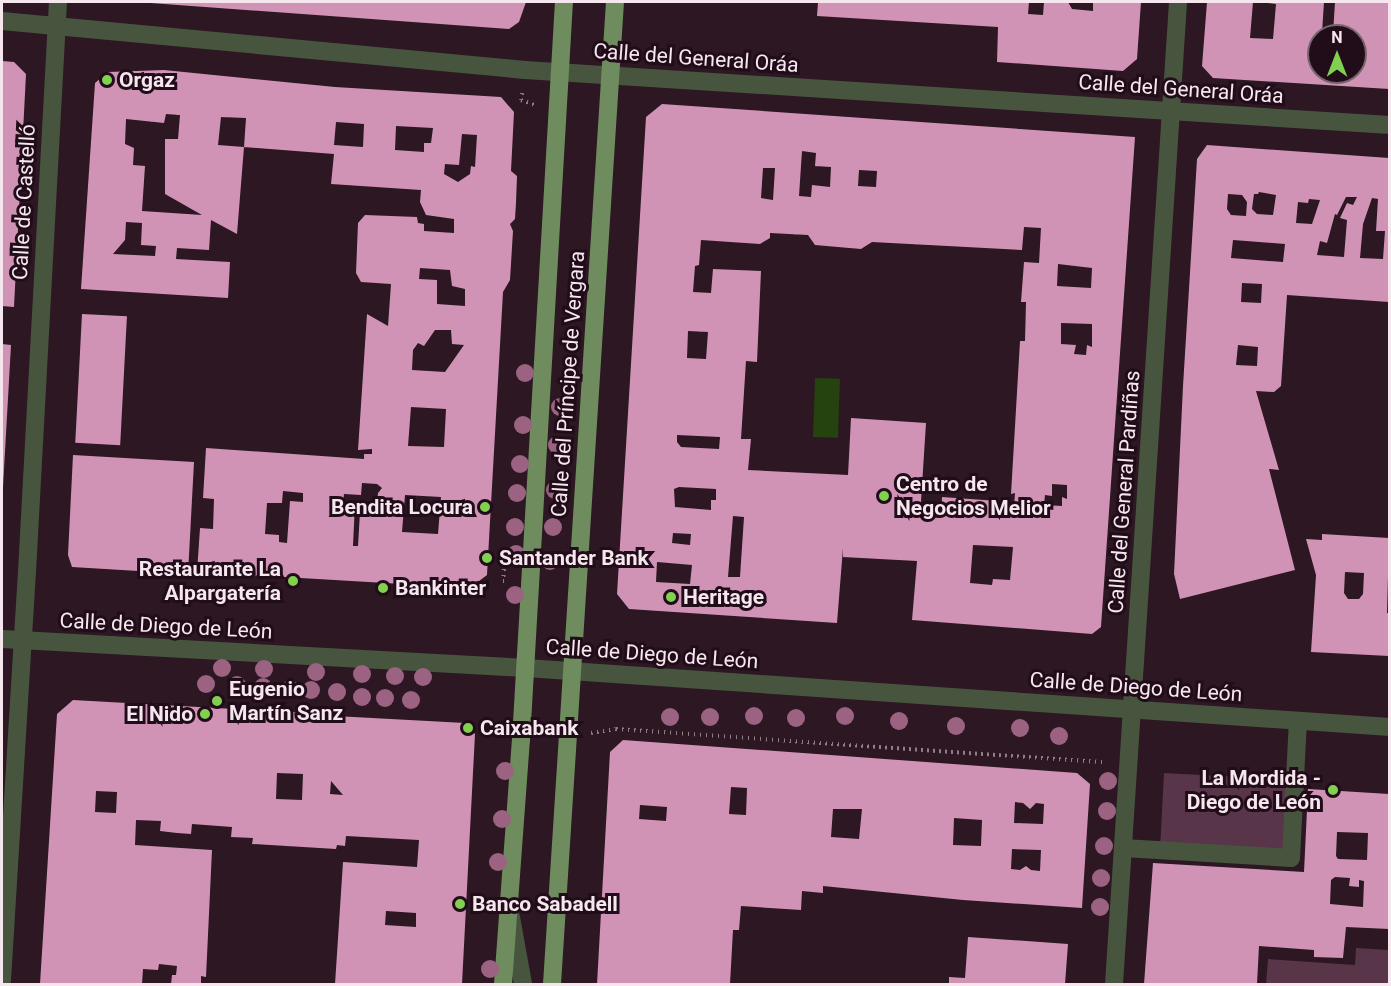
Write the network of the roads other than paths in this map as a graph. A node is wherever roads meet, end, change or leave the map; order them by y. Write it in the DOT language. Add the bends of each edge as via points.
graph roads {
  1 [pos="58,2"];
  2 [pos="564,2"];
  3 [pos="615,2"];
  4 [pos="1178,2"];
  5 [pos="2,21"];
  6 [pos="56,24"];
  7 [pos="560,72"];
  8 [pos="611,75"];
  9 [pos="1171,112"];
  10 [pos="1389,124"];
  11 [pos="2,639"];
  12 [pos="23,641"];
  13 [pos="526,668"];
  14 [pos="572,671"];
  15 [pos="1131,709"];
  16 [pos="1298,721"];
  17 [pos="1389,727"];
  18 [pos="1123,848"];
  19 [pos="509,907"];
  20 [pos="2,980"];
  21 [pos="503,984"];
  22 [pos="523,984"];
  23 [pos="552,984"];
  24 [pos="1114,984"];
  1 -- 6 [label="street, Calle de Castelló"];
  2 -- 7 [label="main road, Calle del Príncipe de Vergara"];
  3 -- 8 [label="main road, Calle del Príncipe de Vergara"];
  4 -- 9 [label="street, Calle del General Pardiñas"];
  5 -- 6 [label="street, Calle del General Oráa"];
  6 -- 7 [label="street, Calle del General Oráa"];
  6 -- 12 [label="street, Calle de Castelló"];
  7 -- 8 [label="street, Calle del General Oráa"];
  7 -- 13 [label="main road, Calle del Príncipe de Vergara"];
  8 -- 9 [label="street, Calle del General Oráa"];
  8 -- 14 [label="main road, Calle del Príncipe de Vergara"];
  9 -- 10 [label="street, Calle del General Oráa"];
  9 -- 15 [label="street, Calle del General Pardiñas"];
  11 -- 12 [label="street, Calle de Diego de León"];
  12 -- 13 [label="street, Calle de Diego de León"];
  12 -- 20 [label="street, Calle de Castelló"];
  13 -- 14 [label="street, Calle de Diego de León"];
  13 -- 19 [label="main road, Calle del Príncipe de Vergara"];
  14 -- 15 [label="street, Calle de Diego de León"];
  14 -- 23 [label="main road, Calle del Príncipe de Vergara"];
  15 -- 16 [label="street, Calle de Diego de León"];
  15 -- 18 [label="street, Calle del General Pardiñas"];
  16 -- 17 [label="street, Calle de Diego de León"];
  16 -- 18 [label="street" via="1291,858"];
  18 -- 24 [label="street, Calle del General Pardiñas"];
  19 -- 21 [label="main road, Calle del Príncipe de Vergara"];
  19 -- 22 [label="street"];
}
